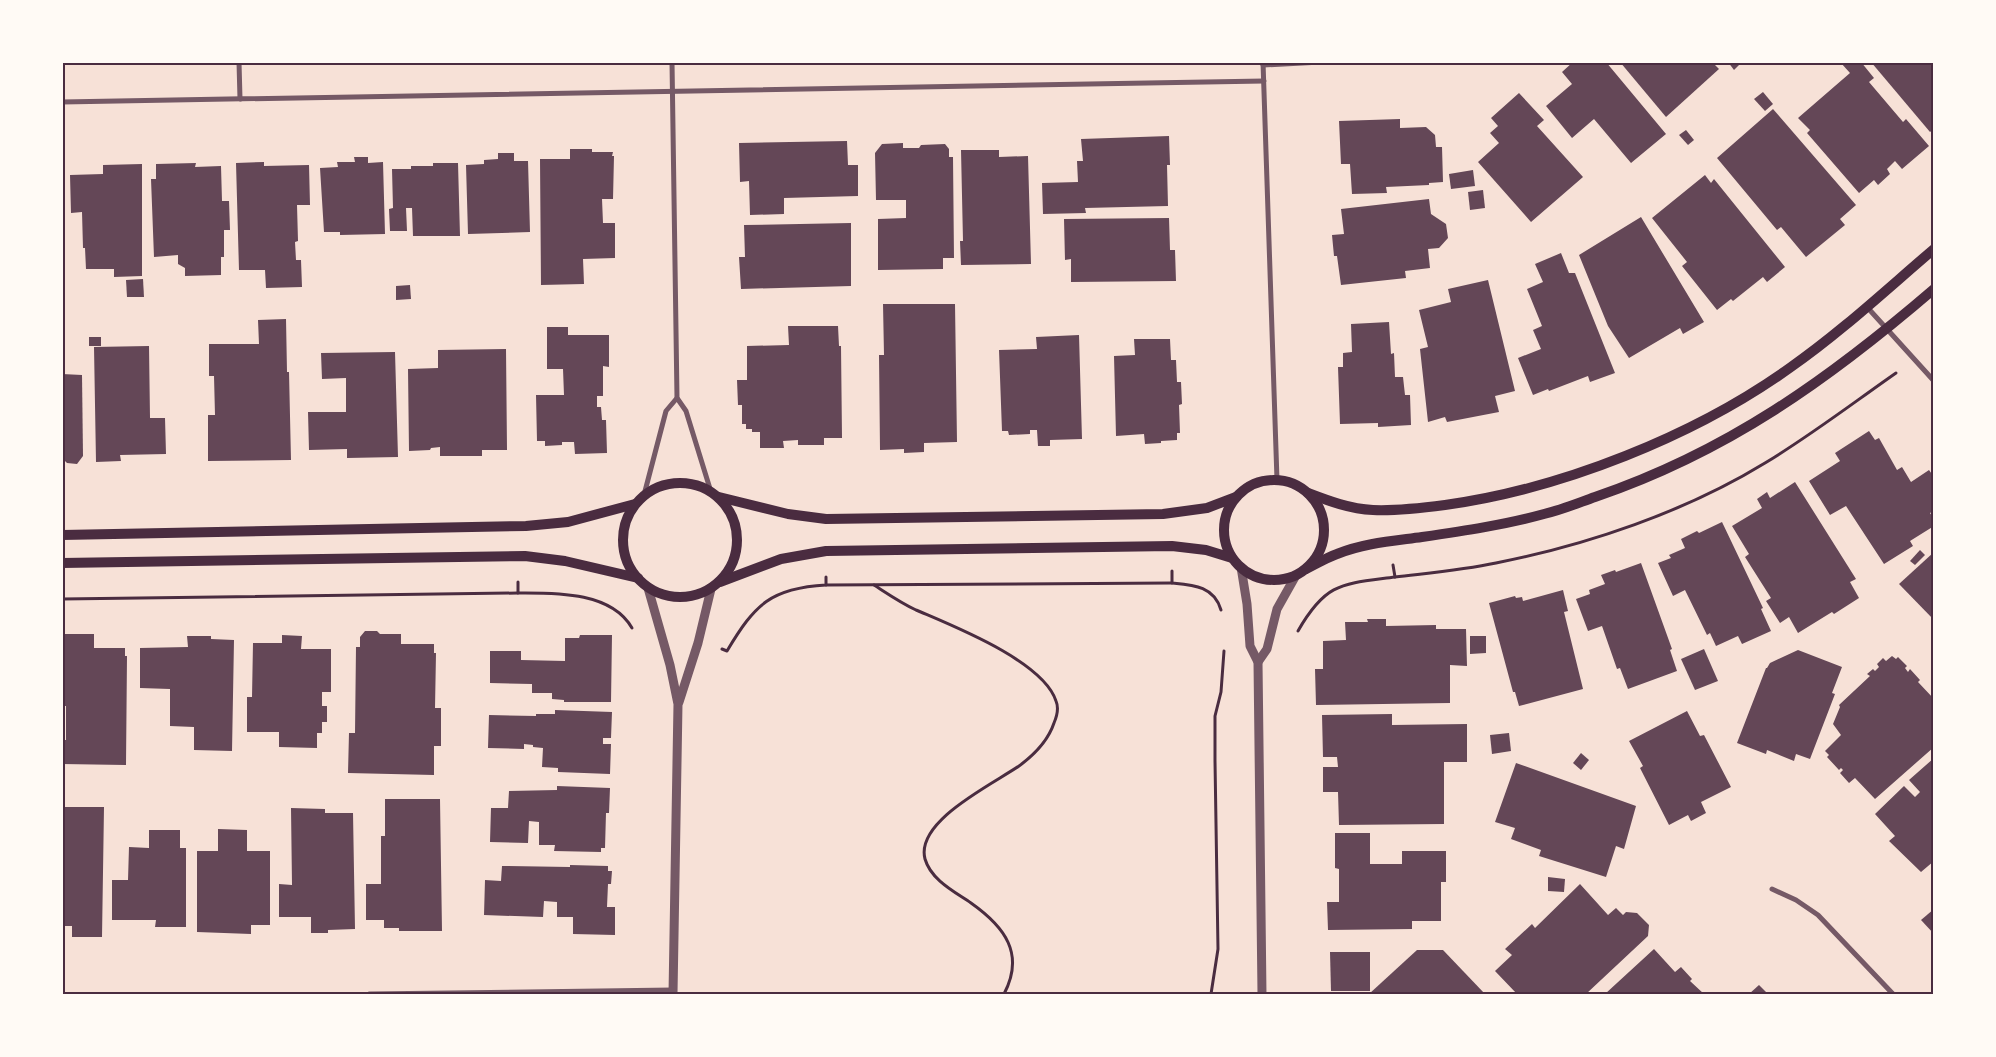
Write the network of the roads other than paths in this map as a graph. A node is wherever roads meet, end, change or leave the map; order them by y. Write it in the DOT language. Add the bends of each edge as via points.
graph roads {
  1 [pos="239,62"];
  2 [pos="672,62"];
  3 [pos="1321,62"];
  4 [pos="1263,64"];
  5 [pos="1264,81"];
  6 [pos="673,92"];
  7 [pos="240,99"];
  8 [pos="62,102"];
  9 [pos="1934,249"];
  10 [pos="1934,289"];
  11 [pos="1866,307"];
  12 [pos="1886,330"];
  13 [pos="1934,381"];
  14 [pos="677,398"];
  15 [pos="1277,480"];
  16 [pos="1308,493"];
  17 [pos="715,494"];
  18 [pos="644,495"];
  19 [pos="1236,497"];
  20 [pos="635,504"];
  21 [pos="62,535"];
  22 [pos="1232,558"];
  23 [pos="62,563"];
  24 [pos="1241,567"];
  25 [pos="1306,569"];
  26 [pos="1295,577"];
  27 [pos="638,578"];
  28 [pos="720,582"];
  29 [pos="648,588"];
  30 [pos="711,589"];
  31 [pos="1258,662"];
  32 [pos="678,704"];
  33 [pos="1772,888"];
  34 [pos="673,992"];
  35 [pos="369,994"];
  36 [pos="1262,994"];
  37 [pos="1893,994"];
  1 -- 7 [label="street"];
  2 -- 6 [label="street"];
  3 -- 4 [label="street"];
  4 -- 5 [label="street"];
  5 -- 6 [label="street"];
  5 -- 15 [label="street"];
  6 -- 7 [label="street"];
  6 -- 14 [label="street"];
  7 -- 8 [label="street"];
  9 -- 11 [label="main road"];
  10 -- 12 [label="main road"];
  11 -- 12 [label="street"];
  11 -- 16 [label="main road" via="1790,368 1750,394 1651,445 1598,465 1498,496 1424,507 1374,510 1344,506"];
  12 -- 13 [label="street"];
  12 -- 25 [label="main road" via="1780,408 1667,470 1547,514 1371,544 1338,554"];
  14 -- 17 [label="street" via="686,411"];
  14 -- 18 [label="street" via="666,411"];
  15 -- 16 [label="main road" via="1289,482"];
  15 -- 19 [label="main road" via="1256,483"];
  16 -- 25 [label="main road" via="1317,504 1324,531 1316,558"];
  17 -- 18 [label="main road" via="694,484 677,483 660,486"];
  17 -- 19 [label="main road" via="788,514 826,519 1163,514 1207,508"];
  17 -- 28 [label="main road" via="730,512 737,530 737,549 731,567"];
  18 -- 20 [label="main road"];
  19 -- 22 [label="main road" via="1225,520 1224,533"];
  20 -- 21 [label="main road" via="568,522 526,526"];
  20 -- 27 [label="main road" via="623,534 623,550"];
  22 -- 24 [label="main road"];
  22 -- 28 [label="main road" via="1206,550 1172,546 826,551 781,559"];
  23 -- 27 [label="main road" via="525,556 565,561"];
  24 -- 26 [label="main road" via="1266,580"];
  24 -- 31 [label="street" via="1248,604 1250,646"];
  25 -- 26 [label="main road"];
  26 -- 31 [label="street" via="1277,609 1267,649"];
  27 -- 29 [label="main road"];
  28 -- 30 [label="main road"];
  29 -- 30 [label="main road" via="679,598"];
  29 -- 32 [label="street"];
  30 -- 32 [label="street"];
  31 -- 36 [label="street"];
  32 -- 34 [label="street"];
  33 -- 37 [label="street" via="1818,915"];
  34 -- 35 [label="street"];
}
